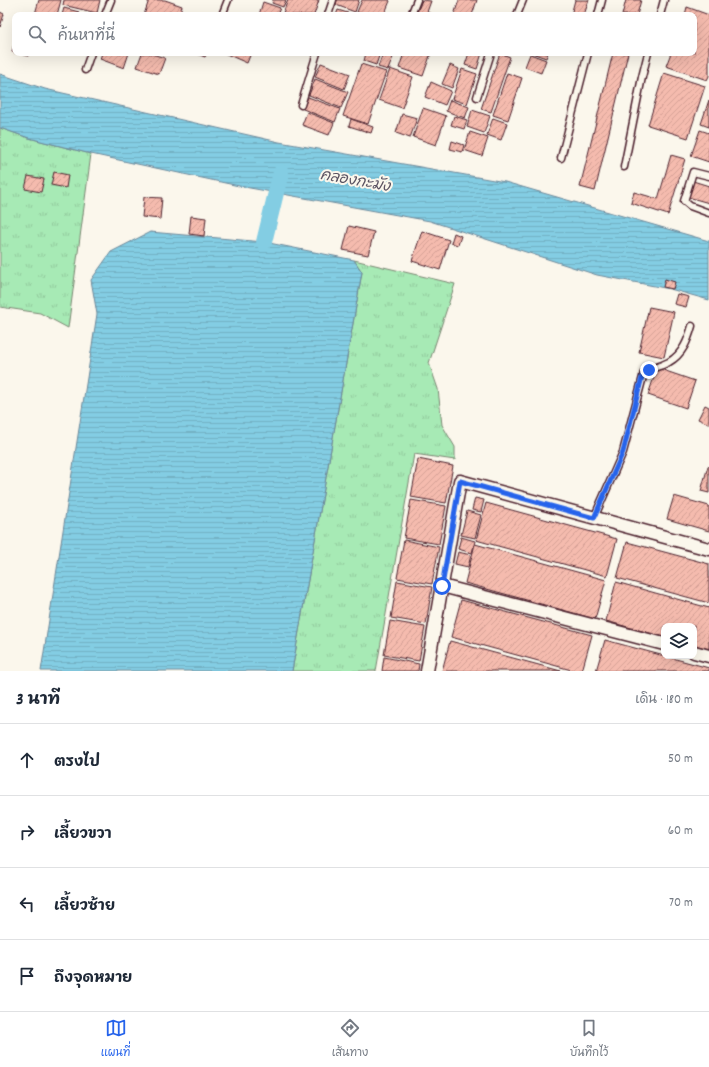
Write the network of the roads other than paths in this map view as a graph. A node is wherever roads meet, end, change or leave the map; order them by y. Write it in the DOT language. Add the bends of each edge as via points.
graph roads {
  1 [pos="111,0"];
  2 [pos="228,0"];
  3 [pos="332,0"];
  4 [pos="417,0"];
  5 [pos="523,0"];
  6 [pos="602,0"];
  7 [pos="664,0"];
  8 [pos="106,12"];
  9 [pos="223,12"];
  10 [pos="329,12"];
  11 [pos="412,12"];
  12 [pos="519,12"];
  13 [pos="599,12"];
  14 [pos="661,12"];
  15 [pos="91,56"];
  16 [pos="316,56"];
  17 [pos="490,56"];
  18 [pos="587,56"];
  19 [pos="647,56"];
  20 [pos="85,70"];
  21 [pos="477,97"];
  22 [pos="301,105"];
  23 [pos="560,158"];
  24 [pos="624,166"];
  25 [pos="709,176"];
  26 [pos="709,213"];
  27 [pos="692,326"];
  28 [pos="594,518"];
  29 [pos="709,549"];
  30 [pos="442,586"];
  31 [pos="661,643"];
  32 [pos="697,653"];
  33 [pos="709,656"];
  34 [pos="427,671"];
  1 -- 8 [label="lane"];
  2 -- 9 [label="lane"];
  3 -- 10 [label="lane"];
  4 -- 11 [label="lane"];
  5 -- 12 [label="lane"];
  6 -- 13 [label="lane"];
  7 -- 14 [label="lane"];
  15 -- 20 [label="lane"];
  16 -- 22 [label="lane"];
  17 -- 21 [label="lane"];
  18 -- 23 [label="lane"];
  19 -- 24 [label="lane"];
  25 -- 26 [label="lane" via="693,172 684,201"];
  27 -- 28 [label="lane" via="688,342 679,354 644,373 623,452"];
  28 -- 29 [label="street"];
  28 -- 30 [label="street" via="460,481"];
  30 -- 31 [label="street"];
  30 -- 34 [label="street"];
  32 -- 33 [label="street"];
}
